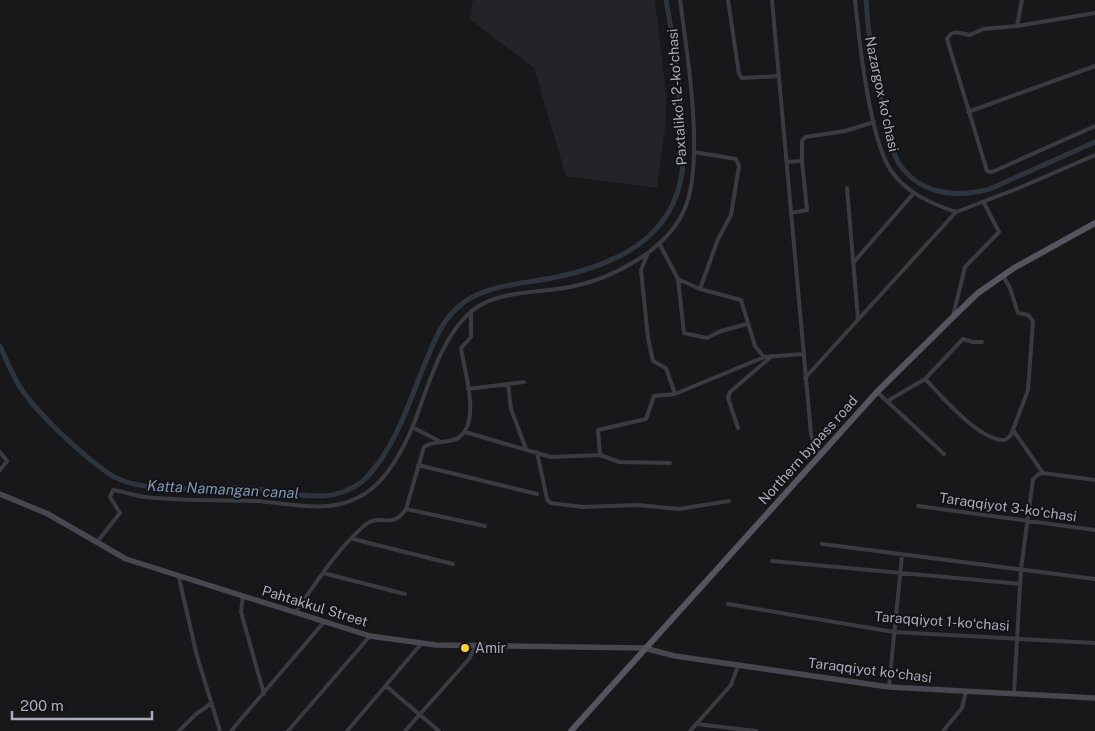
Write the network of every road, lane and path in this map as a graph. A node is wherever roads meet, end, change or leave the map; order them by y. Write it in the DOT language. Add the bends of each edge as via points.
graph roads {
  1 [pos="680,0"];
  2 [pos="728,0"];
  3 [pos="772,0"];
  4 [pos="855,0"];
  5 [pos="1022,0"];
  6 [pos="1095,13"];
  7 [pos="1017,26"];
  8 [pos="1095,66"];
  9 [pos="779,76"];
  10 [pos="968,112"];
  11 [pos="874,122"];
  12 [pos="1095,126"];
  13 [pos="694,152"];
  14 [pos="1095,155"];
  15 [pos="802,161"];
  16 [pos="787,162"];
  17 [pos="847,188"];
  18 [pos="914,193"];
  19 [pos="984,203"];
  20 [pos="791,212"];
  21 [pos="956,212"];
  22 [pos="1095,223"];
  23 [pos="659,244"];
  24 [pos="649,251"];
  25 [pos="853,263"];
  26 [pos="1003,276"];
  27 [pos="678,279"];
  28 [pos="700,289"];
  29 [pos="470,311"];
  30 [pos="953,317"];
  31 [pos="858,319"];
  32 [pos="747,324"];
  33 [pos="982,342"];
  34 [pos="803,354"];
  35 [pos="772,356"];
  36 [pos="764,357"];
  37 [pos="805,378"];
  38 [pos="925,379"];
  39 [pos="524,382"];
  40 [pos="506,385"];
  41 [pos="468,389"];
  42 [pos="877,392"];
  43 [pos="675,394"];
  44 [pos="889,400"];
  45 [pos="412,427"];
  46 [pos="738,428"];
  47 [pos="1013,430"];
  48 [pos="465,432"];
  49 [pos="441,442"];
  50 [pos="526,449"];
  51 [pos="0,452"];
  52 [pos="537,452"];
  53 [pos="600,454"];
  54 [pos="823,454"];
  55 [pos="944,454"];
  56 [pos="670,463"];
  57 [pos="418,464"];
  58 [pos="0,470"];
  59 [pos="1043,473"];
  60 [pos="1095,480"];
  61 [pos="0,494"];
  62 [pos="537,494"];
  63 [pos="729,501"];
  64 [pos="918,506"];
  65 [pos="406,509"];
  66 [pos="1027,520"];
  67 [pos="486,526"];
  68 [pos="1095,530"];
  69 [pos="352,539"];
  70 [pos="97,542"];
  71 [pos="822,544"];
  72 [pos="902,555"];
  73 [pos="772,561"];
  74 [pos="453,564"];
  75 [pos="1021,569"];
  76 [pos="323,573"];
  77 [pos="901,573"];
  78 [pos="179,578"];
  79 [pos="1095,579"];
  80 [pos="1020,584"];
  81 [pos="405,594"];
  82 [pos="242,596"];
  83 [pos="728,604"];
  84 [pos="295,613"];
  85 [pos="324,622"];
  86 [pos="894,632"];
  87 [pos="370,636"];
  88 [pos="1018,638"];
  89 [pos="1095,643"];
  90 [pos="421,644"];
  91 [pos="476,646"];
  92 [pos="644,648"];
  93 [pos="738,666"];
  94 [pos="386,686"];
  95 [pos="889,686"];
  96 [pos="966,691"];
  97 [pos="264,694"];
  98 [pos="1014,694"];
  99 [pos="1095,698"];
  100 [pos="212,703"];
  101 [pos="419,714"];
  102 [pos="696,724"];
  103 [pos="179,731"];
  104 [pos="220,731"];
  105 [pos="231,731"];
  106 [pos="288,731"];
  107 [pos="347,731"];
  108 [pos="405,731"];
  109 [pos="439,731"];
  110 [pos="571,731"];
  111 [pos="690,731"];
  112 [pos="756,731"];
  113 [pos="943,731"];
  1 -- 13 [label="street, Paxtalikoʻl 2-koʻchasi"];
  2 -- 9 [label="street" via="739,74 742,78"];
  3 -- 9 [label="street"];
  4 -- 11 [label="street, Nazargox koʻchasi"];
  5 -- 7 [label="street"];
  6 -- 7 [label="street"];
  7 -- 10 [label="street" via="984,29 970,35 958,32 949,36 948,44"];
  8 -- 10 [label="street"];
  9 -- 16 [label="street"];
  10 -- 12 [label="street" via="990,172"];
  11 -- 15 [label="street" via="845,131 806,137 802,141"];
  11 -- 18 [label="street, Nazargox koʻchasi" via="883,157 891,172"];
  13 -- 23 [label="street, Paxtalikoʻl 2-koʻchasi" via="686,207 679,221"];
  13 -- 28 [label="street" via="736,159 739,166 731,215 718,238"];
  14 -- 19 [label="street"];
  15 -- 16 [label="street"];
  15 -- 20 [label="street" via="807,210"];
  16 -- 20 [label="street"];
  17 -- 25 [label="street"];
  18 -- 21 [label="street, Nazargox koʻchasi"];
  18 -- 25 [label="street"];
  19 -- 21 [label="street"];
  19 -- 30 [label="street" via="998,232 965,267"];
  20 -- 34 [label="street"];
  21 -- 31 [label="street"];
  22 -- 26 [label="main road, Northern bypass road"];
  23 -- 24 [label="street, Paxtalikoʻl 2-koʻchasi"];
  23 -- 27 [label="street"];
  24 -- 29 [label="street, Paxtalikoʻl 2-koʻchasi" via="623,268 588,283 499,298"];
  24 -- 43 [label="street" via="641,270 648,338 653,361 666,368"];
  25 -- 31 [label="street"];
  26 -- 30 [label="main road, Northern bypass road" via="978,293"];
  26 -- 47 [label="street" via="1018,313 1033,319 1028,390"];
  27 -- 28 [label="street"];
  27 -- 32 [label="street" via="684,333 707,338"];
  28 -- 32 [label="street" via="741,300"];
  29 -- 41 [label="street" via="471,337 461,348"];
  29 -- 45 [label="street" via="446,346"];
  30 -- 42 [label="main road, Northern bypass road"];
  31 -- 37 [label="street"];
  32 -- 36 [label="street" via="755,346"];
  33 -- 38 [label="street" via="963,339"];
  34 -- 35 [label="street"];
  34 -- 37 [label="street"];
  35 -- 36 [label="street"];
  35 -- 46 [label="street" via="730,392 728,398"];
  36 -- 43 [label="street"];
  37 -- 54 [label="street" via="813,442"];
  38 -- 44 [label="street"];
  38 -- 47 [label="street" via="979,431 1000,440 1008,438"];
  39 -- 40 [label="street"];
  40 -- 41 [label="street"];
  40 -- 50 [label="street"];
  41 -- 48 [label="street" via="470,417"];
  42 -- 44 [label="street"];
  42 -- 54 [label="main road, Northern bypass road"];
  43 -- 53 [label="street" via="654,396 647,417 642,421 599,429"];
  44 -- 55 [label="street"];
  45 -- 49 [label="street"];
  45 -- 70 [label="street" via="397,457 378,483 359,498 326,507 143,497 114,490 110,497 120,513"];
  47 -- 59 [label="street"];
  48 -- 49 [label="street" via="458,438"];
  48 -- 50 [label="street"];
  49 -- 57 [label="street" via="424,447"];
  50 -- 52 [label="street"];
  51 -- 58 [label="street" via="7,460"];
  52 -- 53 [label="street" via="551,457"];
  52 -- 63 [label="street" via="550,503 679,509"];
  53 -- 56 [label="street" via="612,461"];
  54 -- 92 [label="main road, Northern bypass road"];
  57 -- 62 [label="street"];
  57 -- 65 [label="street"];
  59 -- 60 [label="street"];
  59 -- 66 [label="street" via="1033,479"];
  61 -- 70 [label="street, Pahtakkul Street" via="48,514"];
  64 -- 66 [label="street, Taraqqiyot 3-koʻchasi"];
  65 -- 67 [label="street"];
  65 -- 69 [label="street" via="393,521 370,522"];
  66 -- 68 [label="street, Taraqqiyot 3-koʻchasi"];
  66 -- 75 [label="street"];
  69 -- 74 [label="street"];
  69 -- 76 [label="street"];
  70 -- 78 [label="street, Pahtakkul Street" via="126,560"];
  71 -- 72 [label="street"];
  72 -- 75 [label="street"];
  72 -- 77 [label="street"];
  73 -- 77 [label="street"];
  75 -- 79 [label="street"];
  75 -- 80 [label="street"];
  76 -- 81 [label="street"];
  76 -- 84 [label="street"];
  77 -- 80 [label="street"];
  77 -- 86 [label="street"];
  78 -- 82 [label="street, Pahtakkul Street"];
  78 -- 100 [label="street" via="197,656"];
  80 -- 88 [label="street"];
  82 -- 84 [label="street, Pahtakkul Street"];
  82 -- 97 [label="street" via="242,612"];
  83 -- 86 [label="street, Taraqqiyot 1-koʻchasi"];
  84 -- 85 [label="street, Pahtakkul Street"];
  85 -- 87 [label="street, Pahtakkul Street"];
  85 -- 97 [label="street"];
  86 -- 88 [label="street, Taraqqiyot 1-koʻchasi"];
  86 -- 95 [label="street"];
  87 -- 90 [label="street, Pahtakkul Street"];
  87 -- 106 [label="street"];
  88 -- 89 [label="street, Taraqqiyot 1-koʻchasi"];
  88 -- 98 [label="street"];
  90 -- 91 [label="street, Pahtakkul Street"];
  90 -- 94 [label="street"];
  91 -- 92 [label="street, Pahtakkul Street"];
  91 -- 101 [label="street" via="469,659"];
  92 -- 93 [label="street, Taraqqiyot koʻchasi"];
  92 -- 110 [label="main road, Northern bypass road"];
  93 -- 95 [label="street, Taraqqiyot koʻchasi"];
  93 -- 102 [label="street" via="731,685"];
  94 -- 101 [label="street"];
  94 -- 107 [label="street"];
  95 -- 96 [label="street, Taraqqiyot koʻchasi"];
  96 -- 98 [label="street, Taraqqiyot koʻchasi"];
  96 -- 113 [label="street" via="962,708"];
  97 -- 105 [label="street"];
  98 -- 99 [label="street, Taraqqiyot koʻchasi"];
  100 -- 103 [label="street"];
  100 -- 104 [label="street"];
  101 -- 108 [label="street"];
  101 -- 109 [label="street"];
  102 -- 111 [label="street"];
  102 -- 112 [label="street"];
}
